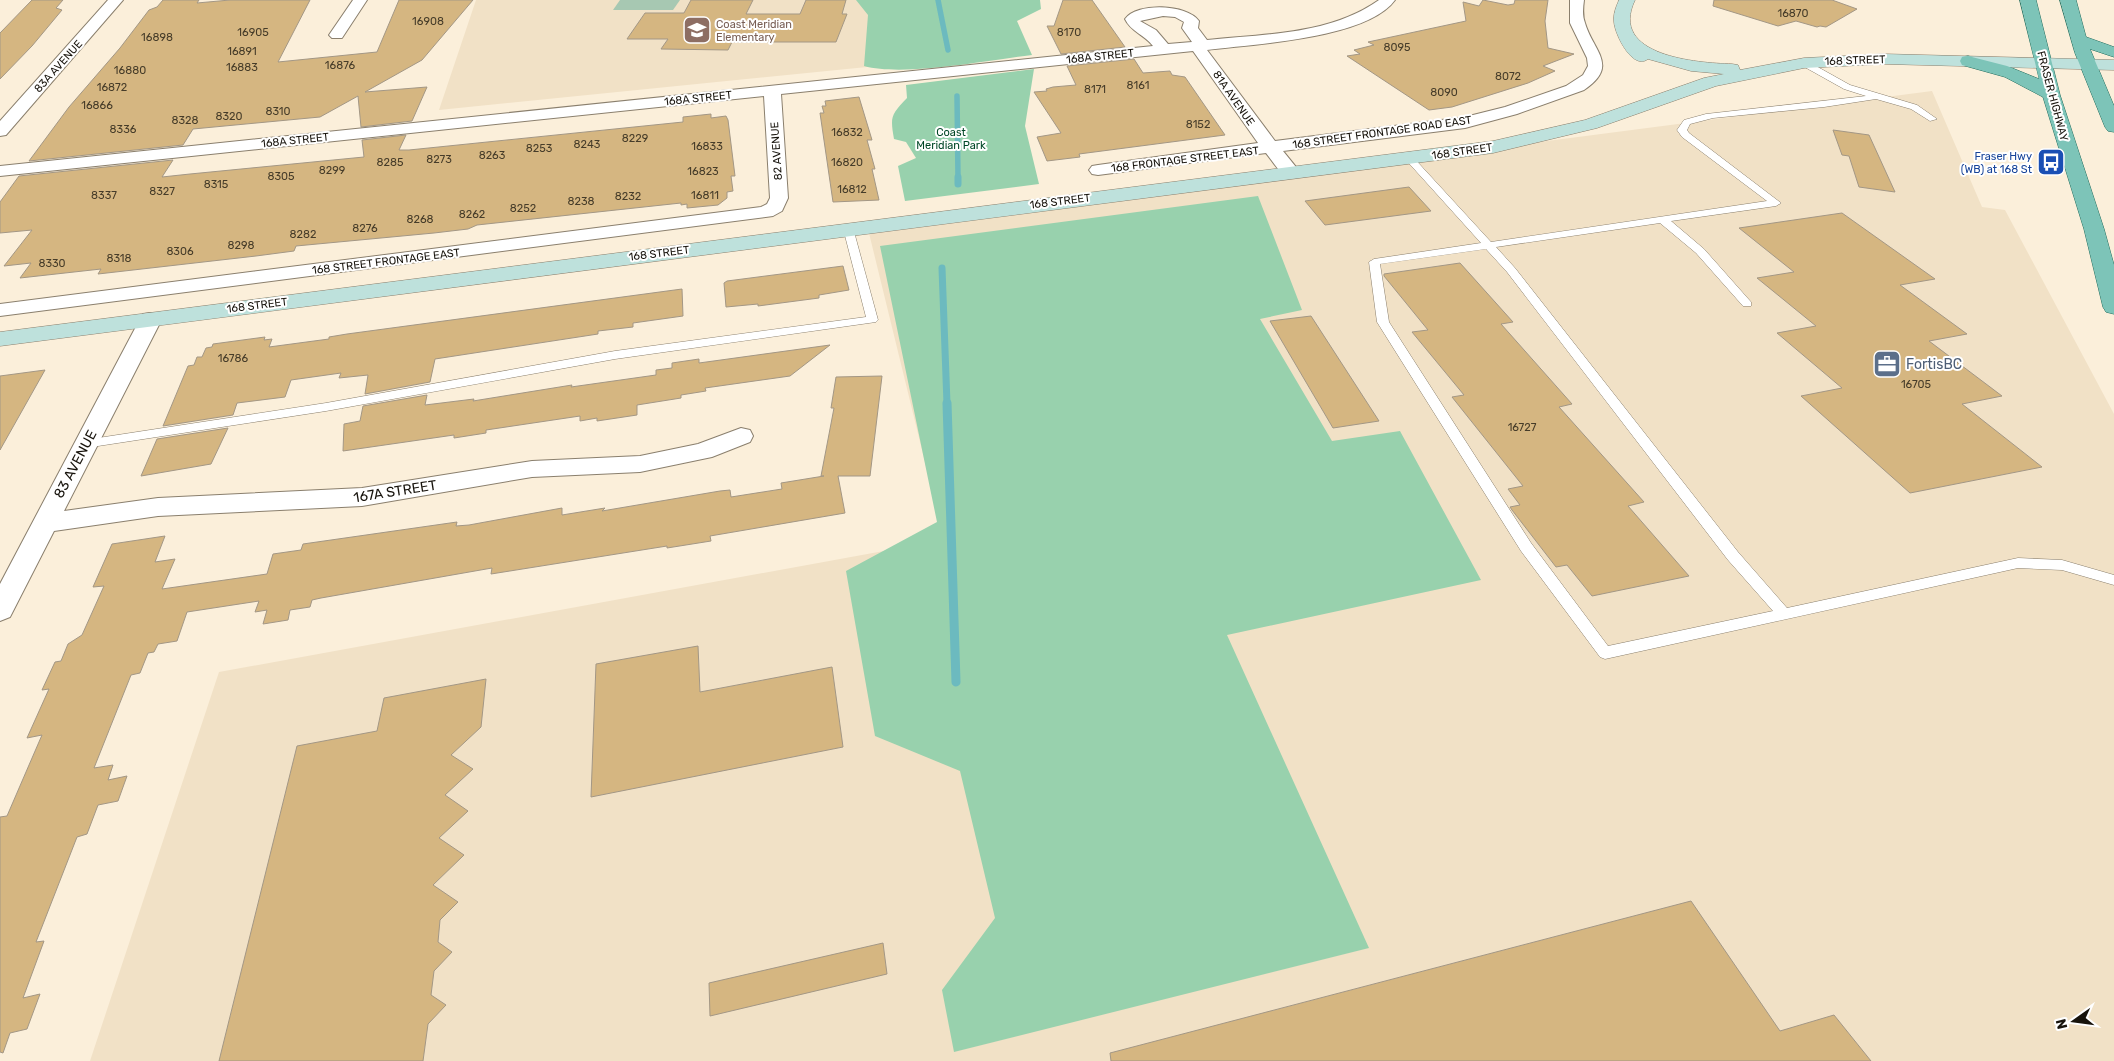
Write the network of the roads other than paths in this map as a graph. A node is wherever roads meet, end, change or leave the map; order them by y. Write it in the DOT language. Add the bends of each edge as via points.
graph roads {
  1 [pos="116,0"];
  2 [pos="360,0"];
  3 [pos="1388,0"];
  4 [pos="1577,0"];
  5 [pos="1627,0"];
  6 [pos="2028,0"];
  7 [pos="2068,0"];
  8 [pos="337,35"];
  9 [pos="2080,40"];
  10 [pos="1629,42"];
  11 [pos="1200,46"];
  12 [pos="1165,50"];
  13 [pos="2114,52"];
  14 [pos="1968,61"];
  15 [pos="1804,62"];
  16 [pos="2043,64"];
  17 [pos="2089,65"];
  18 [pos="2114,65"];
  19 [pos="1756,70"];
  20 [pos="1691,88"];
  21 [pos="772,90"];
  22 [pos="2050,95"];
  23 [pos="1873,96"];
  24 [pos="1933,119"];
  25 [pos="2114,127"];
  26 [pos="0,131"];
  27 [pos="1272,147"];
  28 [pos="1409,158"];
  29 [pos="1098,170"];
  30 [pos="0,171"];
  31 [pos="1291,172"];
  32 [pos="772,210"];
  33 [pos="1663,220"];
  34 [pos="848,228"];
  35 [pos="1491,246"];
  36 [pos="1747,304"];
  37 [pos="2114,307"];
  38 [pos="0,310"];
  39 [pos="151,318"];
  40 [pos="0,339"];
  41 [pos="741,436"];
  42 [pos="85,444"];
  43 [pos="45,523"];
  44 [pos="2114,580"];
  45 [pos="0,610"];
  46 [pos="1784,614"];
  1 -- 26 [label="street, 83A AVENUE"];
  2 -- 8 [label="street"];
  3 -- 11 [label="street, 168A STREET" via="1364,16 1329,28"];
  4 -- 27 [label="street, 168 STREET FRONTAGE ROAD EAST" via="1575,15 1578,28 1595,56 1596,66 1590,77 1574,88 1487,118"];
  5 -- 10 [label="main road" via="1620,18"];
  6 -- 16 [label="main road, FRASER HIGHWAY"];
  7 -- 9 [label="main road"];
  9 -- 13 [label="main road"];
  9 -- 17 [label="main road"];
  10 -- 19 [label="main road" via="1644,52 1684,65"];
  10 -- 20 [label="main road" via="1642,57 1670,78"];
  11 -- 12 [label="street, 168A STREET"];
  11 -- 12 [label="street, 81A AVENUE" via="1190,28 1192,21 1188,16 1173,11 1142,14 1132,19 1134,25 1151,33"];
  11 -- 27 [label="street, 81A AVENUE" via="1255,128"];
  12 -- 21 [label="street, 168A STREET"];
  14 -- 15 [label="main road, 168 STREET" via="1884,59"];
  14 -- 16 [label="main road, 168 STREET"];
  14 -- 22 [label="main road" via="2024,77"];
  15 -- 19 [label="main road, 168 STREET"];
  15 -- 23 [label="lane" via="1840,84"];
  16 -- 17 [label="main road, 168 STREET"];
  16 -- 22 [label="main road, FRASER HIGHWAY"];
  17 -- 18 [label="main road, 168 STREET"];
  17 -- 25 [label="main road"];
  19 -- 20 [label="main road, 168 STREET"];
  20 -- 28 [label="main road, 168 STREET" via="1557,134 1499,146"];
  21 -- 30 [label="street, 168A STREET"];
  21 -- 32 [label="street, 82 AVENUE" via="779,196"];
  22 -- 37 [label="main road, FRASER HIGHWAY" via="2094,229"];
  23 -- 24 [label="lane" via="1914,107"];
  23 -- 33 [label="lane" via="1687,122 1682,130 1685,135 1776,204"];
  27 -- 29 [label="street, 168 FRONTAGE STREET EAST"];
  27 -- 31 [label="street, 81A AVENUE"];
  28 -- 31 [label="main road, 168 STREET"];
  28 -- 35 [label="lane"];
  31 -- 34 [label="main road, 168 STREET"];
  32 -- 38 [label="street, 168 STREET FRONTAGE EAST" via="742,217"];
  33 -- 35 [label="lane"];
  33 -- 36 [label="lane" via="1700,251"];
  34 -- 39 [label="main road, 168 STREET"];
  34 -- 42 [label="lane" via="872,320 615,355 326,407"];
  35 -- 46 [label="lane" via="1733,556"];
  35 -- 46 [label="lane" via="1374,262 1383,322 1526,547 1605,653"];
  39 -- 40 [label="main road, 168 STREET"];
  39 -- 42 [label="street, 83 AVENUE"];
  41 -- 43 [label="street, 167A STREET" via="696,453 640,464 532,468 362,497 158,507"];
  42 -- 43 [label="street, 83 AVENUE"];
  43 -- 45 [label="street, 83 AVENUE"];
  44 -- 46 [label="lane" via="2062,565 2018,563"];
}
